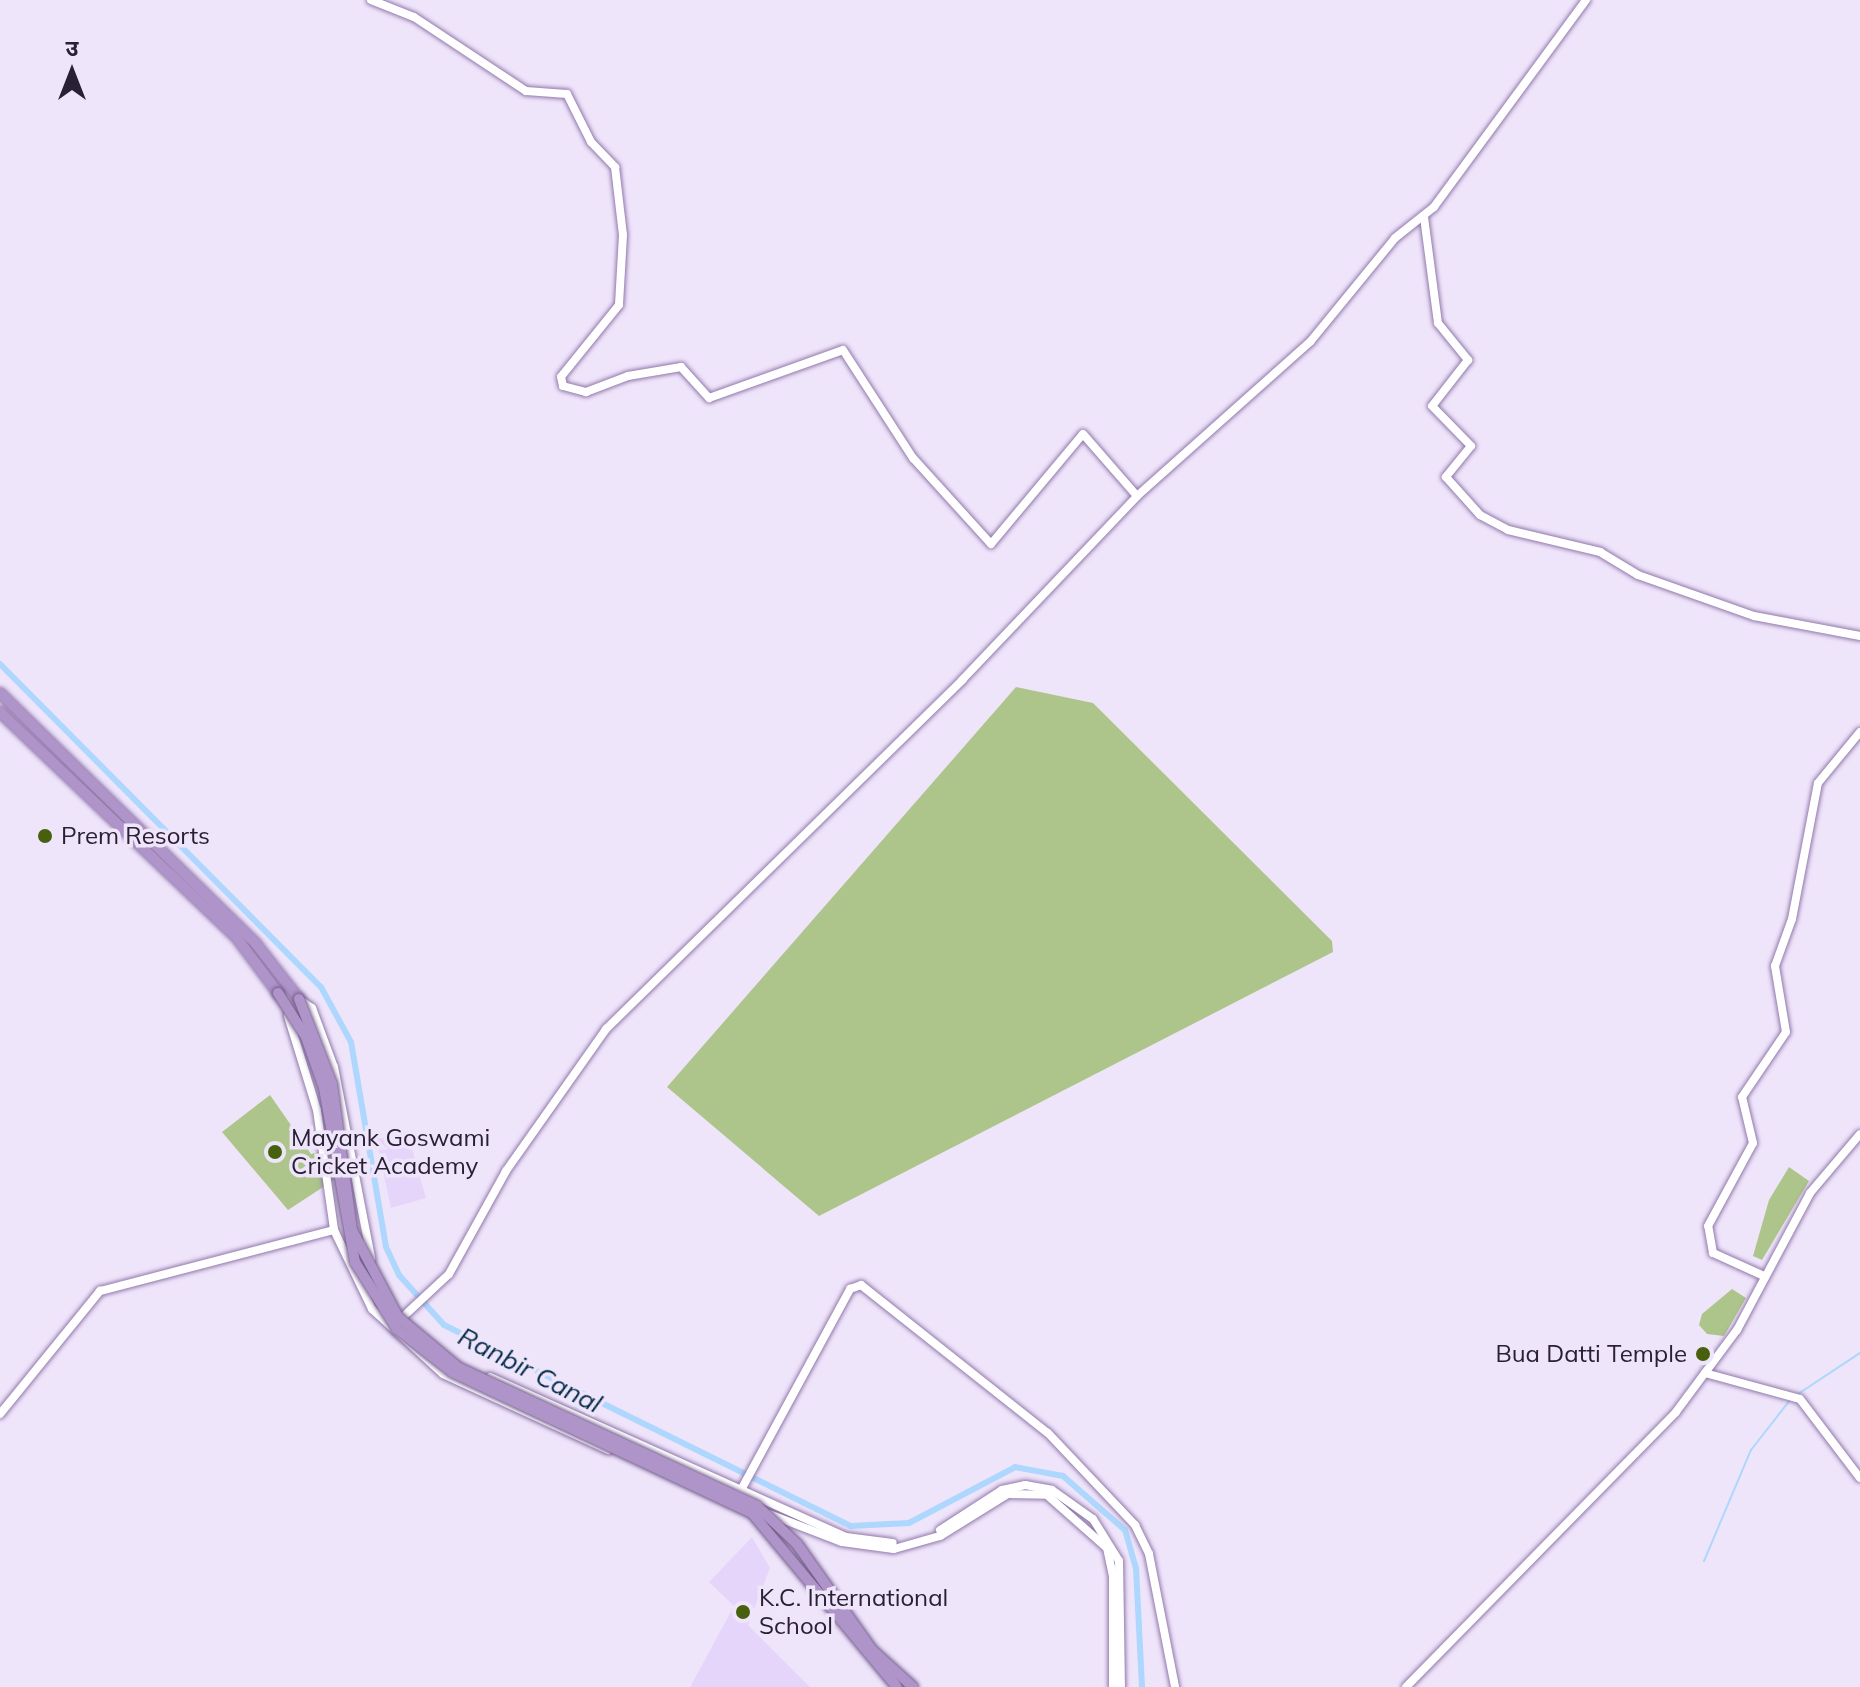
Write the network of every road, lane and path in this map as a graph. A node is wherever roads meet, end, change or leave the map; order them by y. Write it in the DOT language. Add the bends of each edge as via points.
graph roads {
  1 [pos="371,0"];
  2 [pos="1586,0"];
  3 [pos="1424,217"];
  4 [pos="1137,496"];
  5 [pos="1860,636"];
  6 [pos="0,693"];
  7 [pos="0,712"];
  8 [pos="1860,732"];
  9 [pos="278,993"];
  10 [pos="299,999"];
  11 [pos="1860,1134"];
  12 [pos="334,1230"];
  13 [pos="1764,1276"];
  14 [pos="407,1313"];
  15 [pos="1705,1373"];
  16 [pos="0,1414"];
  17 [pos="1860,1478"];
  18 [pos="741,1490"];
  19 [pos="897,1687"];
  20 [pos="913,1687"];
  21 [pos="1113,1687"];
  22 [pos="1121,1687"];
  23 [pos="1175,1687"];
  24 [pos="1406,1687"];
  1 -- 4 [label="street" via="414,17 526,91 567,94 591,142 615,167 623,235 619,305 561,377 563,386 586,392 624,376 681,367 709,398 843,350 913,458 989,544 1083,434"];
  2 -- 3 [label="street"];
  3 -- 4 [label="street" via="1395,238 1310,342"];
  3 -- 5 [label="street" via="1438,323 1468,360 1432,406 1471,446 1445,476 1480,515 1508,530 1600,552 1638,575 1754,616"];
  4 -- 14 [label="street" via="962,680 606,1029 430,1293"];
  6 -- 10 [label="highway" via="256,944"];
  7 -- 9 [label="highway" via="237,938"];
  8 -- 13 [label="street" via="1818,783 1792,919 1775,966 1786,1032 1740,1100 1753,1121 1753,1143 1708,1226 1713,1253"];
  9 -- 12 [label="street" via="309,1072"];
  9 -- 19 [label="highway, bridge" via="321,1077 355,1262 397,1329 452,1372 752,1513"];
  10 -- 14 [label="street" via="319,1021 334,1067 364,1239"];
  10 -- 20 [label="highway, bridge" via="332,1084 352,1230 398,1317 459,1368 757,1506 797,1544 872,1650"];
  11 -- 13 [label="street" via="1810,1193"];
  12 -- 16 [label="street" via="100,1291"];
  12 -- 21 [label="street" via="372,1309 443,1374 559,1431 795,1525 856,1546 894,1549 940,1536 1013,1492 1055,1499 1107,1548 1113,1576"];
  13 -- 15 [label="street"];
  14 -- 18 [label="street" via="461,1364"];
  15 -- 17 [label="street" via="1794,1396"];
  15 -- 24 [label="street"];
  18 -- 22 [label="street" via="846,1537 886,1543 928,1536 1009,1487 1052,1490 1099,1525 1117,1556"];
  18 -- 23 [label="street" via="850,1289 866,1287 1048,1433 1135,1525 1148,1551"];
}
